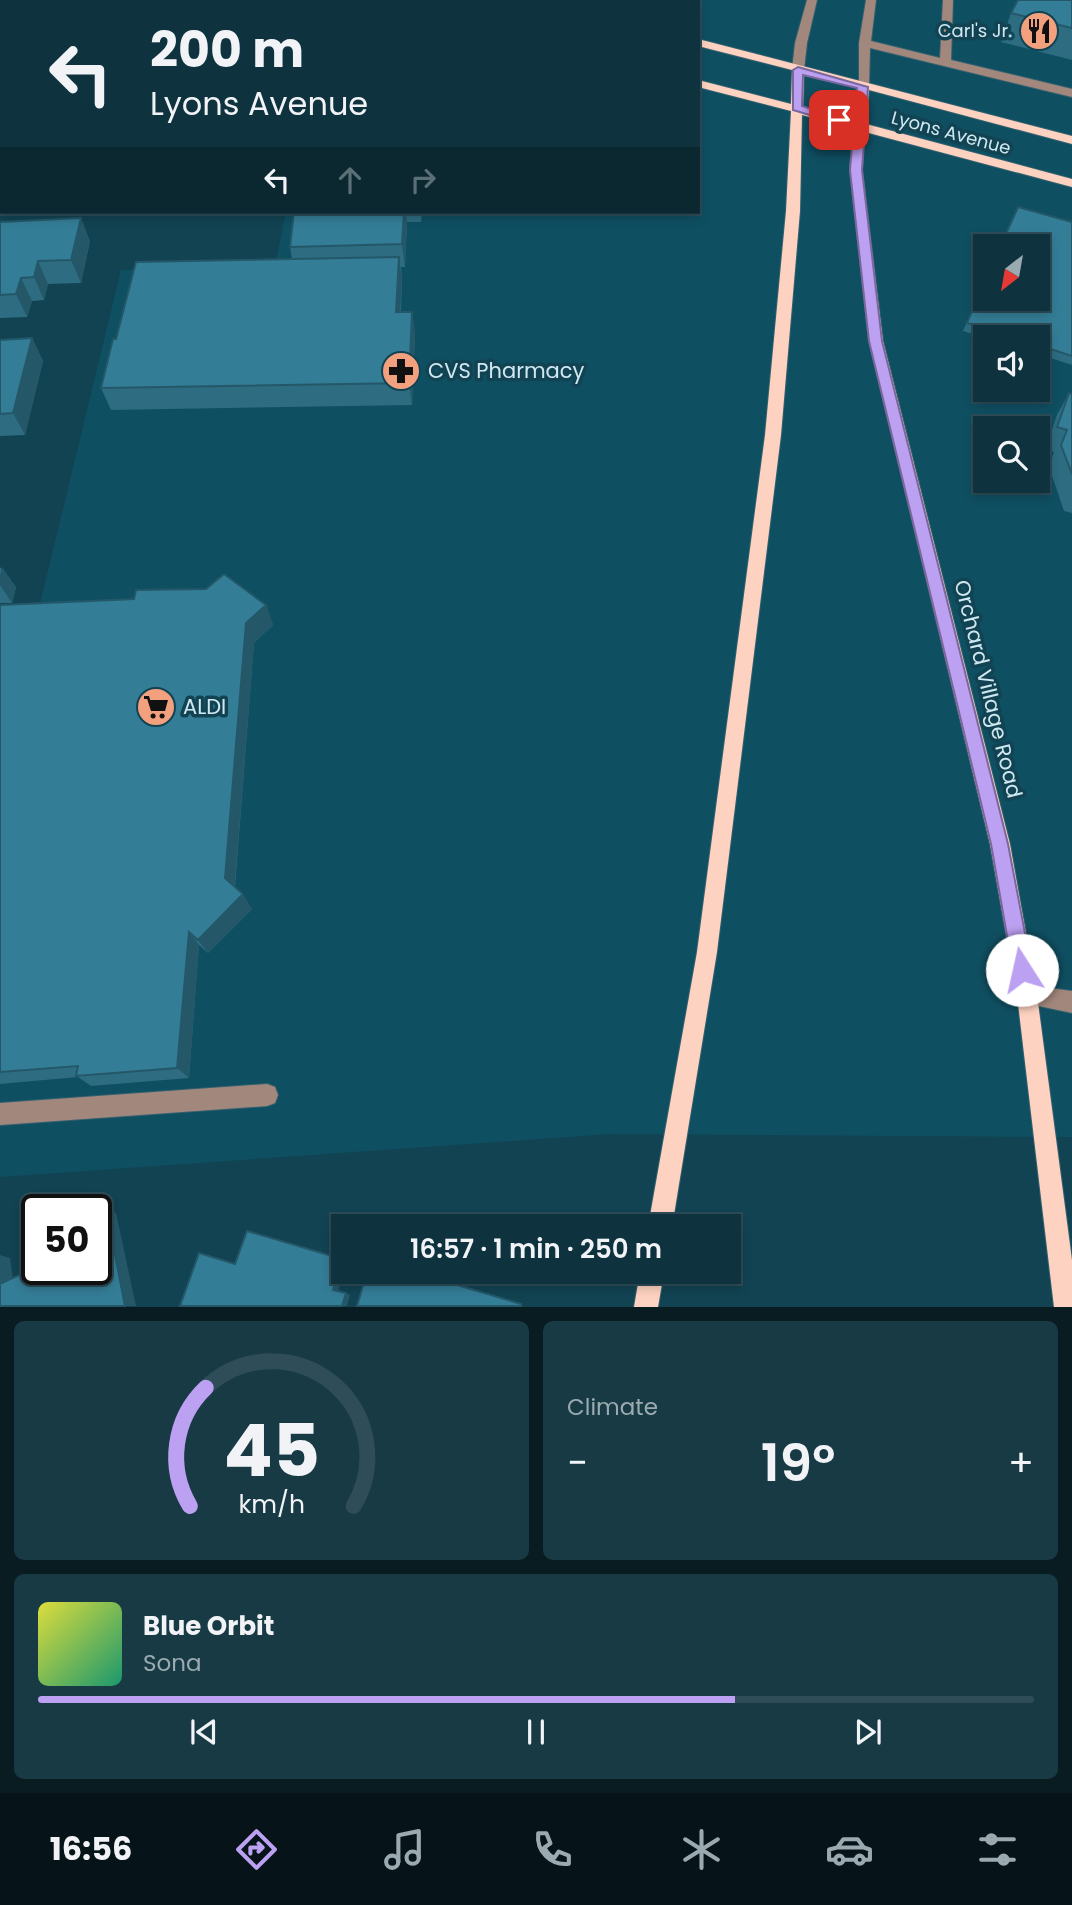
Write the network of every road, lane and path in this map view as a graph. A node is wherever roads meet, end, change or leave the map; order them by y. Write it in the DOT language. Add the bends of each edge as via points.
graph roads {
  1 [pos="812,0"];
  2 [pos="871,0"];
  3 [pos="948,0"];
  4 [pos="700,43"];
  5 [pos="864,43"];
  6 [pos="945,63"];
  7 [pos="798,70"];
  8 [pos="700,84"];
  9 [pos="863,87"];
  10 [pos="1072,93"];
  11 [pos="797,108"];
  12 [pos="861,126"];
  13 [pos="1072,140"];
  14 [pos="1072,183"];
  15 [pos="1027,995"];
  16 [pos="1072,1002"];
  17 [pos="267,1095"];
  18 [pos="0,1114"];
  19 [pos="662,1214"];
  20 [pos="650,1284"];
  21 [pos="646,1307"];
  22 [pos="1066,1307"];
  1 -- 7 [label="street"];
  2 -- 5 [label="street"];
  3 -- 6 [label="street"];
  4 -- 7 [label="main road, Lyons Avenue"];
  5 -- 6 [label="street"];
  5 -- 9 [label="street"];
  6 -- 10 [label="street"];
  7 -- 9 [label="main road, Lyons Avenue"];
  7 -- 11 [label="main road"];
  8 -- 11 [label="main road, Lyons Avenue"];
  9 -- 12 [label="main road, Orchard Village Road"];
  9 -- 13 [label="main road, Lyons Avenue"];
  11 -- 12 [label="main road, Lyons Avenue"];
  11 -- 19 [label="main road" via="793,211 773,435 707,951"];
  12 -- 14 [label="main road, Lyons Avenue"];
  12 -- 15 [label="main road, Orchard Village Road" via="856,170 876,341 1000,844"];
  15 -- 16 [label="street"];
  15 -- 22 [label="main road, Orchard Village Road"];
  17 -- 18 [label="street"];
  20 -- 21 [label="main road"];
}
